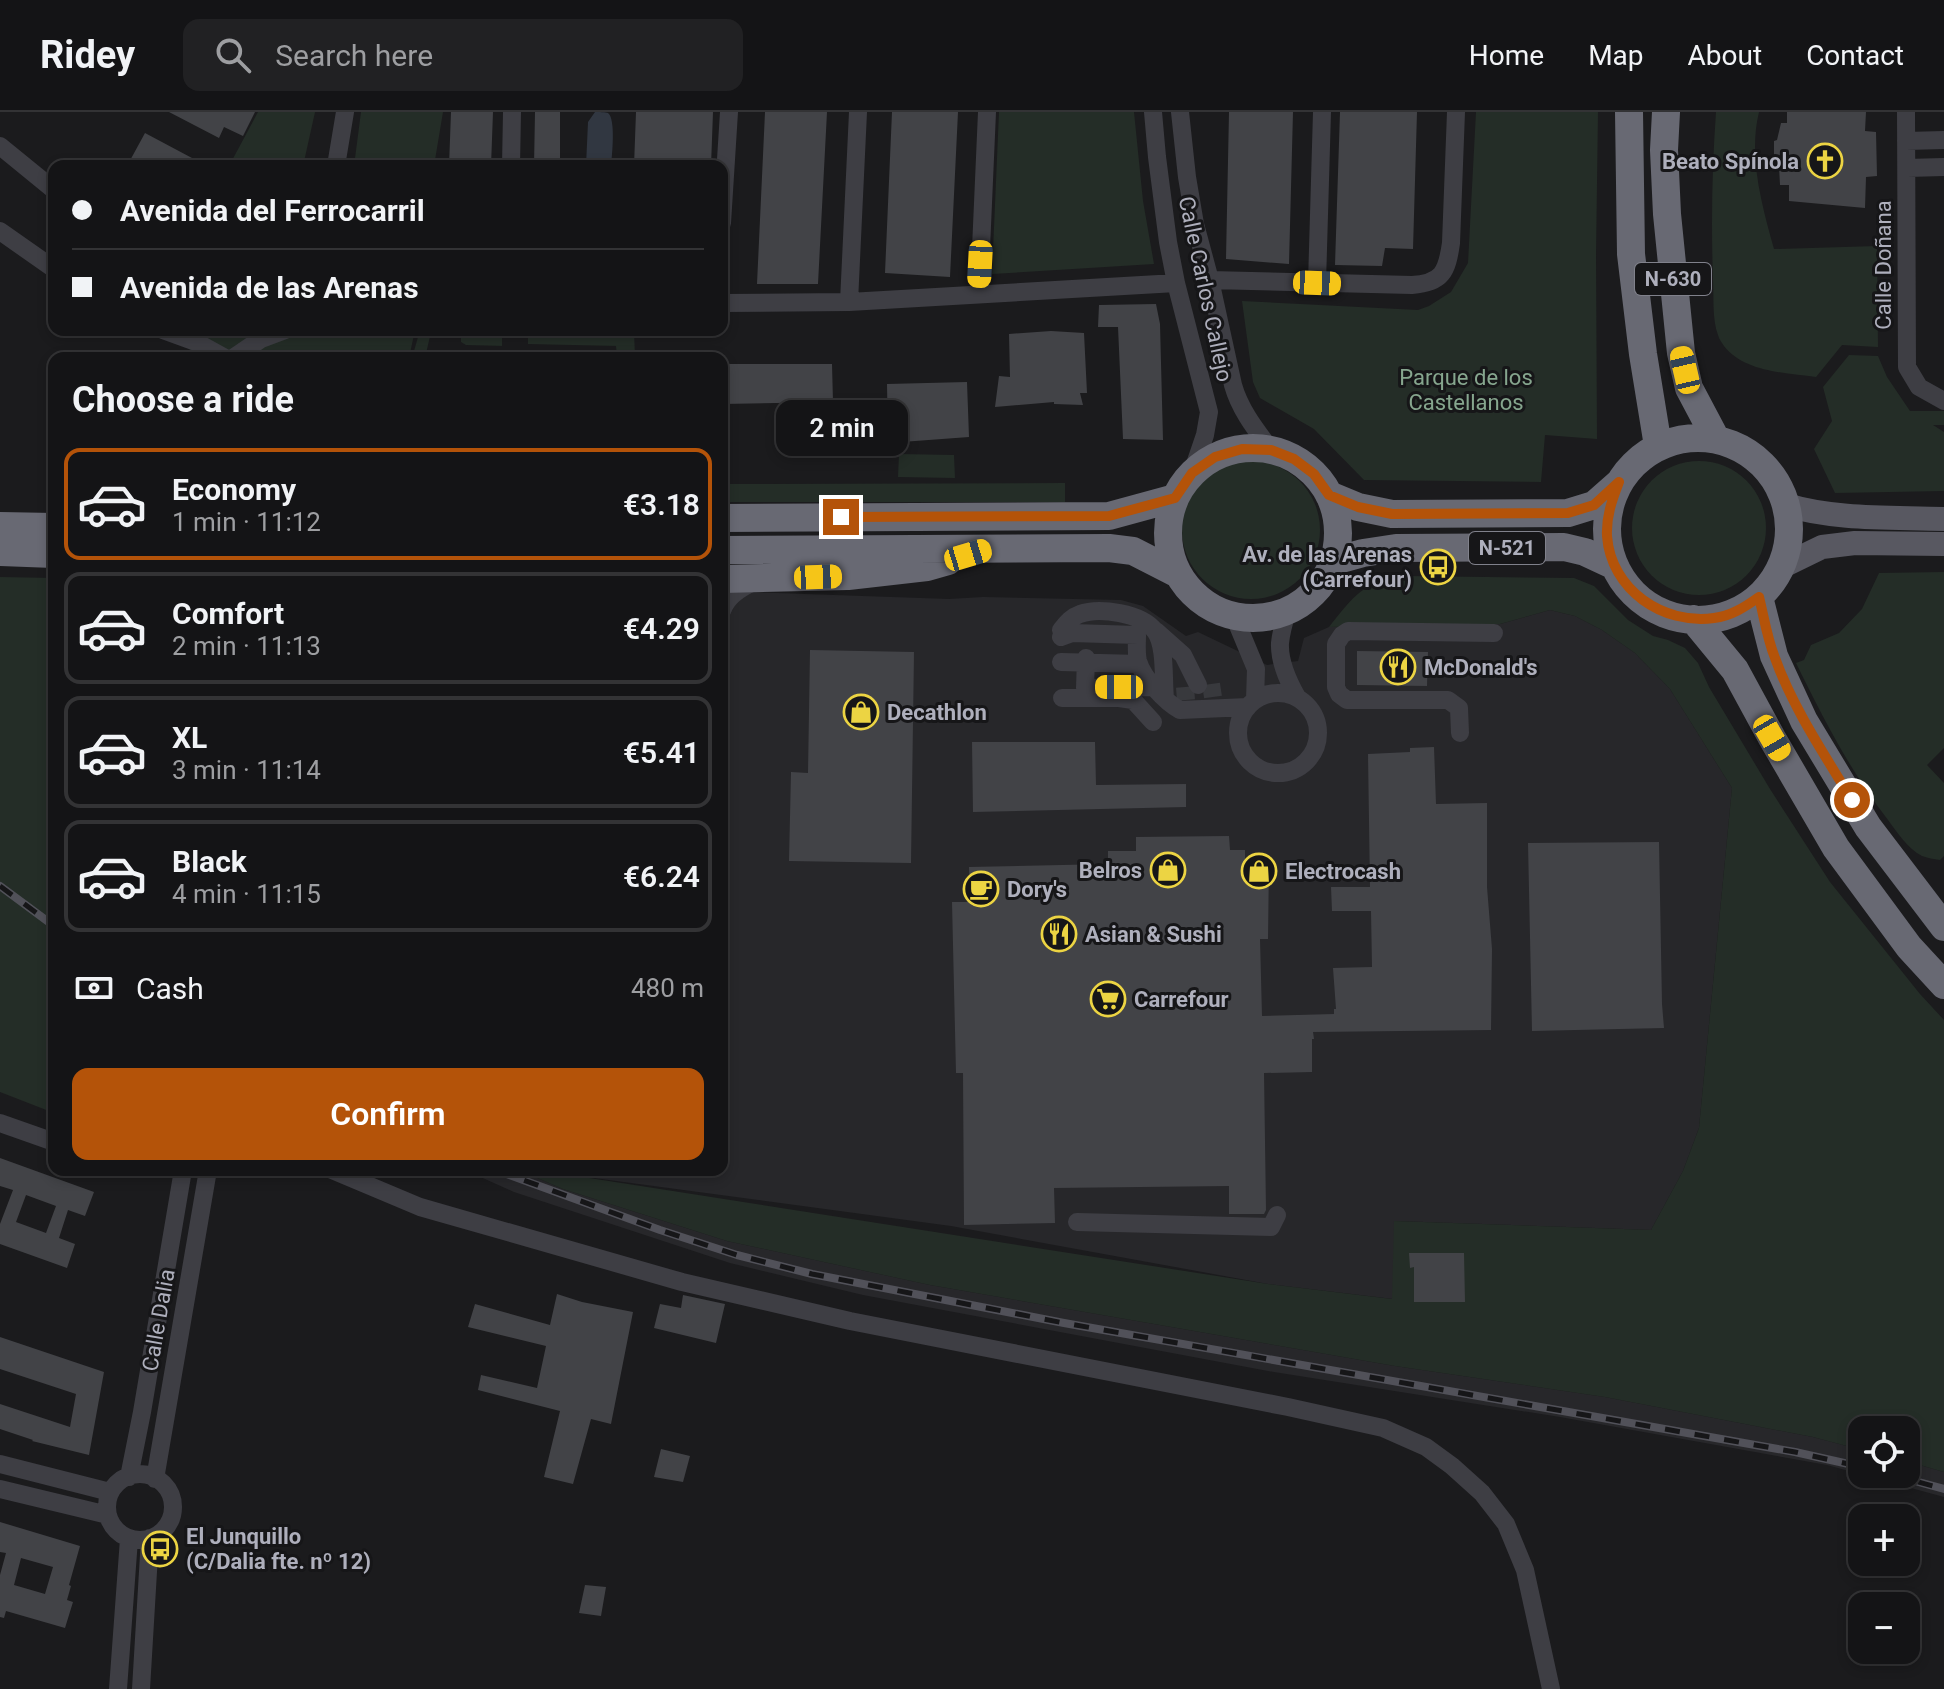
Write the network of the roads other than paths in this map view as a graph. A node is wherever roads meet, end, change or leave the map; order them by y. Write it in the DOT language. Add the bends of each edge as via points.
graph roads {
  1 [pos="345,112"];
  2 [pos="512,112"];
  3 [pos="729,112"];
  4 [pos="858,112"];
  5 [pos="987,112"];
  6 [pos="1153,112"];
  7 [pos="1180,112"];
  8 [pos="1322,112"];
  9 [pos="1456,112"];
  10 [pos="1629,112"];
  11 [pos="1666,112"];
  12 [pos="1906,112"];
  13 [pos="1944,140"];
  14 [pos="1906,141"];
  15 [pos="0,146"];
  16 [pos="337,160"];
  17 [pos="511,160"];
  18 [pos="726,160"];
  19 [pos="1944,167"];
  20 [pos="1907,168"];
  21 [pos="48,185"];
  22 [pos="0,231"];
  23 [pos="48,265"];
  24 [pos="1210,280"];
  25 [pos="1176,283"];
  26 [pos="1317,283"];
  27 [pos="979,294"];
  28 [pos="849,302"];
  29 [pos="728,303"];
  30 [pos="180,336"];
  31 [pos="269,336"];
  32 [pos="214,352"];
  33 [pos="242,352"];
  34 [pos="1944,401"];
  35 [pos="1716,439"];
  36 [pos="1658,446"];
  37 [pos="1271,450"];
  38 [pos="1192,473"];
  39 [pos="1619,482"];
  40 [pos="1329,495"];
  41 [pos="1175,498"];
  42 [pos="1786,505"];
  43 [pos="728,518"];
  44 [pos="1944,519"];
  45 [pos="0,526"];
  46 [pos="48,527"];
  47 [pos="1944,544"];
  48 [pos="989,549"];
  49 [pos="728,550"];
  50 [pos="0,552"];
  51 [pos="48,554"];
  52 [pos="1334,561"];
  53 [pos="1615,566"];
  54 [pos="1781,567"];
  55 [pos="1178,574"];
  56 [pos="728,579"];
  57 [pos="759,579"];
  58 [pos="1759,597"];
  59 [pos="728,601"];
  60 [pos="1287,612"];
  61 [pos="1234,616"];
  62 [pos="1693,619"];
  63 [pos="1155,630"];
  64 [pos="1494,633"];
  65 [pos="1087,651"];
  66 [pos="1061,662"];
  67 [pos="1139,664"];
  68 [pos="1198,685"];
  69 [pos="1159,693"];
  70 [pos="1297,697"];
  71 [pos="1062,698"];
  72 [pos="1251,703"];
  73 [pos="1153,722"];
  74 [pos="1460,733"];
  75 [pos="1944,927"];
  76 [pos="1944,985"];
  77 [pos="0,1123"];
  78 [pos="48,1140"];
  79 [pos="179,1176"];
  80 [pos="206,1176"];
  81 [pos="346,1176"];
  82 [pos="1277,1215"];
  83 [pos="1077,1222"];
  84 [pos="0,1464"];
  85 [pos="129,1477"];
  86 [pos="155,1479"];
  87 [pos="0,1489"];
  88 [pos="110,1492"];
  89 [pos="108,1515"];
  90 [pos="150,1538"];
  91 [pos="129,1539"];
  92 [pos="118,1689"];
  93 [pos="141,1689"];
  94 [pos="1551,1689"];
  1 -- 16 [label="street"];
  2 -- 17 [label="street"];
  3 -- 18 [label="street"];
  4 -- 28 [label="street"];
  5 -- 27 [label="street"];
  6 -- 25 [label="street, Calle Carlos Callejo"];
  7 -- 24 [label="street, Calle Carlos Callejo" via="1189,193"];
  8 -- 26 [label="street"];
  9 -- 26 [label="street" via="1451,243 1448,265 1439,278 1412,285"];
  10 -- 36 [label="highway, N-630" via="1631,254"];
  11 -- 35 [label="highway, N-630" via="1667,214 1681,353 1689,388"];
  12 -- 14 [label="street, Calle Doñana"];
  13 -- 14 [label="street"];
  14 -- 20 [label="street, Calle Doñana"];
  15 -- 21 [label="street"];
  19 -- 20 [label="street"];
  20 -- 34 [label="street, Calle Doñana" via="1907,367 1919,387"];
  22 -- 23 [label="street"];
  24 -- 26 [label="street"];
  24 -- 37 [label="street, Calle Carlos Callejo" via="1237,398"];
  25 -- 27 [label="street"];
  25 -- 38 [label="street, Calle Carlos Callejo" via="1209,412"];
  27 -- 28 [label="street"];
  28 -- 29 [label="street"];
  30 -- 32 [label="street"];
  31 -- 33 [label="street"];
  35 -- 36 [label="highway" via="1686,438"];
  35 -- 42 [label="highway" via="1760,462"];
  36 -- 39 [label="highway"];
  37 -- 38 [label="highway" via="1242,449 1215,457"];
  37 -- 40 [label="highway, N-521" via="1314,474"];
  38 -- 41 [label="highway"];
  39 -- 40 [label="highway, N-521" via="1594,505 1568,513 1392,514"];
  39 -- 53 [label="highway" via="1609,509 1607,538"];
  40 -- 52 [label="highway, N-521" via="1337,516"];
  41 -- 43 [label="highway" via="1109,516"];
  41 -- 55 [label="highway" via="1168,523 1169,550"];
  42 -- 44 [label="main road" via="1832,514"];
  42 -- 54 [label="highway" via="1790,526"];
  45 -- 46 [label="highway"];
  47 -- 54 [label="main road" via="1822,547"];
  48 -- 49 [label="highway"];
  48 -- 55 [label="highway" via="1133,551"];
  48 -- 57 [label="highway" via="927,567"];
  50 -- 51 [label="highway"];
  52 -- 53 [label="highway, N-521" via="1396,548 1564,547"];
  52 -- 60 [label="highway, N-521" via="1323,582"];
  53 -- 62 [label="highway" via="1649,605"];
  54 -- 58 [label="highway"];
  55 -- 61 [label="highway" via="1212,608"];
  56 -- 57 [label="highway"];
  57 -- 59 [label="street"];
  58 -- 62 [label="highway" via="1717,618"];
  58 -- 75 [label="highway" via="1774,656 1804,721 1868,827"];
  60 -- 61 [label="highway" via="1261,618"];
  60 -- 70 [label="street" via="1281,656"];
  61 -- 72 [label="street" via="1256,669"];
  62 -- 76 [label="highway" via="1735,670 1836,848"];
  63 -- 65 [label="street" via="1128,615 1078,614 1061,634 1072,633"];
  63 -- 68 [label="street" via="1183,655"];
  63 -- 69 [label="street" via="1162,647"];
  64 -- 74 [label="street" via="1348,631 1336,644 1336,687 1347,700 1448,700 1459,708"];
  65 -- 66 [label="street"];
  65 -- 67 [label="street"];
  65 -- 67 [label="street" via="1137,635"];
  65 -- 69 [label="street" via="1085,688"];
  67 -- 69 [label="street"];
  69 -- 72 [label="street" via="1180,710"];
  70 -- 72 [label="street" via="1276,693"];
  70 -- 72 [label="street" via="1313,713 1319,735 1309,759 1280,773 1257,767 1242,749 1238,729"];
  71 -- 73 [label="street" via="1133,700"];
  77 -- 78 [label="street"];
  79 -- 85 [label="street, Calle Dalia"];
  80 -- 86 [label="street, Calle Dalia"];
  81 -- 94 [label="street" via="420,1207 682,1282 1383,1428 1426,1447 1452,1466 1506,1524 1525,1570"];
  82 -- 83 [label="street" via="1271,1227"];
  84 -- 88 [label="street"];
  85 -- 86 [label="street"];
  85 -- 88 [label="street"];
  86 -- 90 [label="street" via="169,1493 172,1511 165,1529"];
  87 -- 89 [label="street"];
  88 -- 89 [label="street"];
  89 -- 91 [label="street" via="113,1527"];
  90 -- 91 [label="street"];
  90 -- 93 [label="street"];
  91 -- 92 [label="street"];
}
